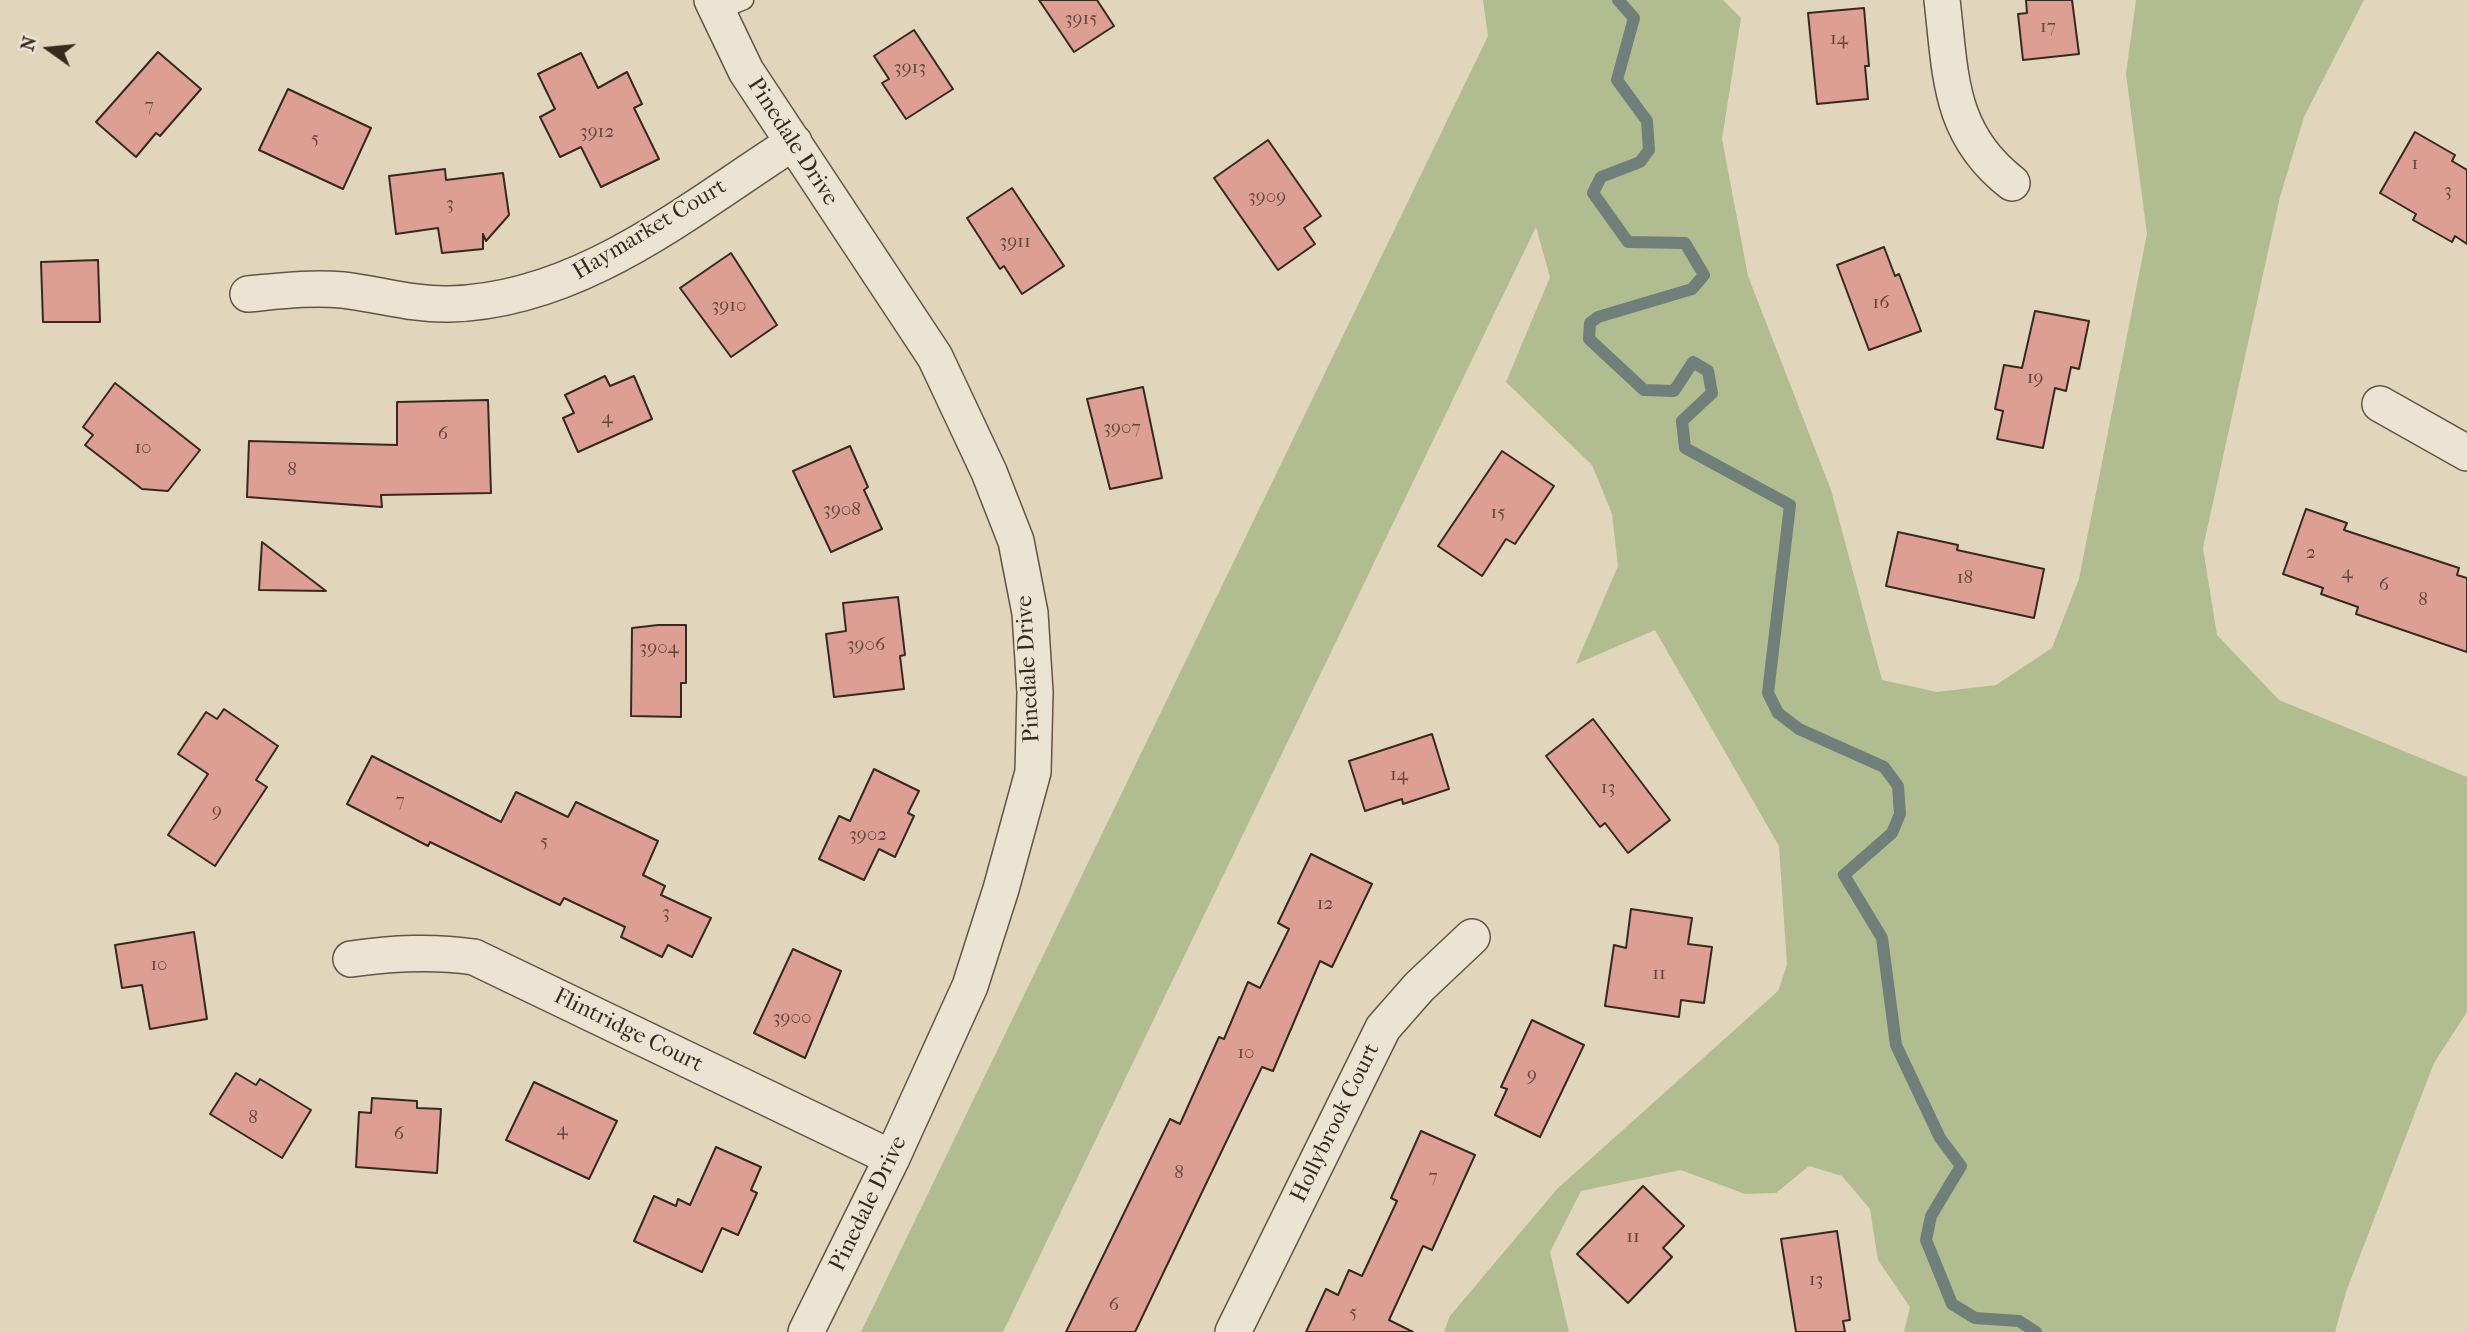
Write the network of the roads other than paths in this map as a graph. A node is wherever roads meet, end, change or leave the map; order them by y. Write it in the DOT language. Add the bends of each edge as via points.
graph roads {
  1 [pos="1942,0"];
  2 [pos="724,4"];
  3 [pos="794,142"];
  4 [pos="2012,183"];
  5 [pos="248,294"];
  6 [pos="2380,404"];
  7 [pos="2467,453"];
  8 [pos="1472,937"];
  9 [pos="352,959"];
  10 [pos="892,1158"];
  11 [pos="806,1332"];
  12 [pos="1233,1332"];
  1 -- 4 [label="street" via="1953,88 1965,129 1987,164"];
  2 -- 3 [label="street, Pinedale Drive" via="746,71"];
  3 -- 5 [label="street, Haymarket Court" via="583,274 532,293 447,304 343,290"];
  3 -- 10 [label="street, Pinedale Drive" via="935,357 956,398 1016,541 1030,613 1035,692 1033,772 1019,833 970,986"];
  6 -- 7 [label="street"];
  8 -- 12 [label="street, Hollybrook Court" via="1383,1028"];
  9 -- 10 [label="street, Flintridge Court" via="396,952 474,957"];
  10 -- 11 [label="street, Pinedale Drive"];
}
